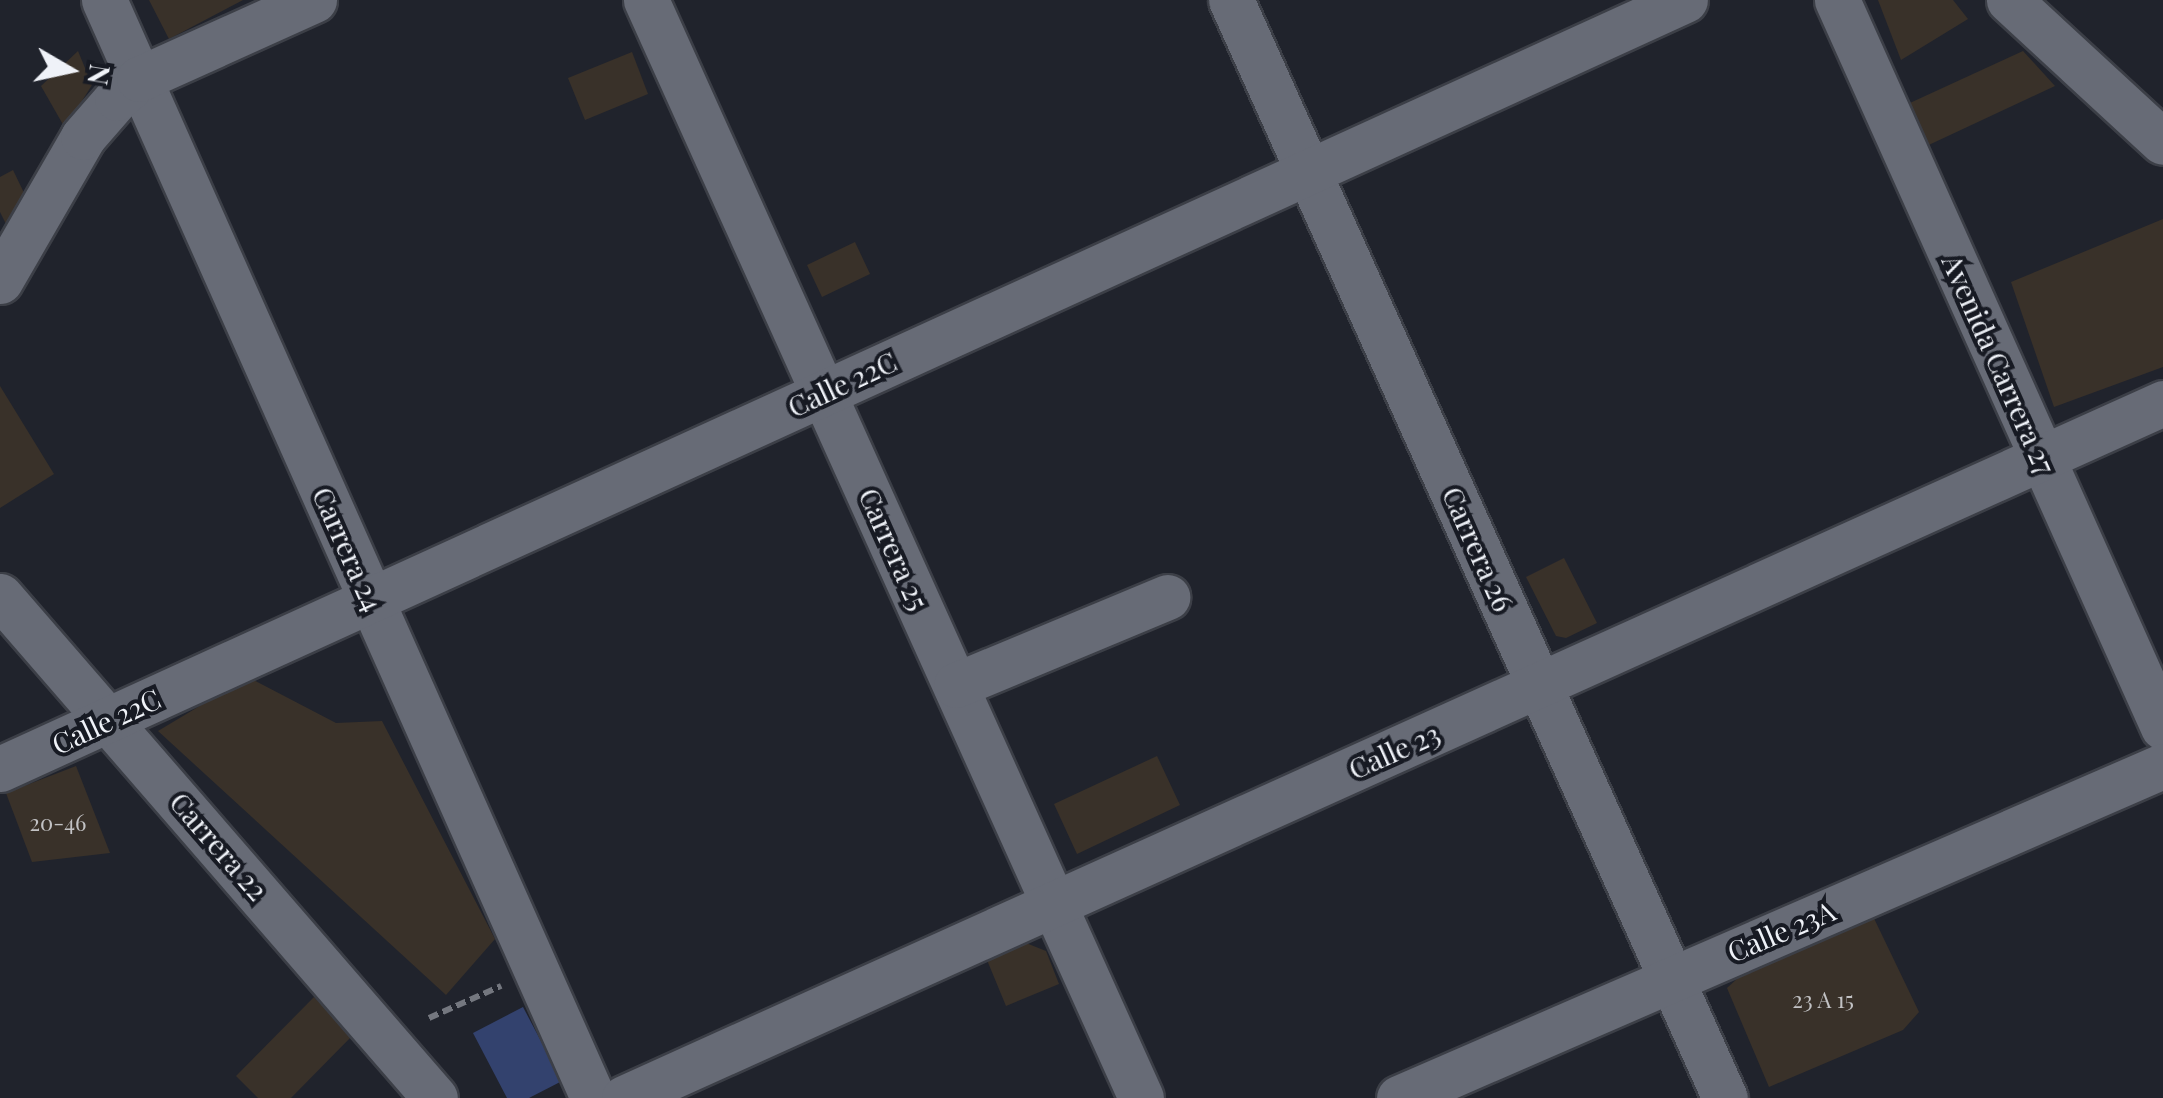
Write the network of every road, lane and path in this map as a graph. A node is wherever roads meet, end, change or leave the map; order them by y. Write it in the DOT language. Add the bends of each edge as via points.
graph roads {
  1 [pos="104,0"];
  2 [pos="314,0"];
  3 [pos="646,0"];
  4 [pos="1231,0"];
  5 [pos="1685,0"];
  6 [pos="1838,0"];
  7 [pos="2009,0"];
  8 [pos="139,78"];
  9 [pos="2163,142"];
  10 [pos="1308,170"];
  11 [pos="0,280"];
  12 [pos="824,392"];
  13 [pos="2163,403"];
  14 [pos="2040,458"];
  15 [pos="0,596"];
  16 [pos="1167,597"];
  17 [pos="371,600"];
  18 [pos="956,685"];
  19 [pos="1540,685"];
  20 [pos="113,722"];
  21 [pos="2163,727"];
  22 [pos="2163,766"];
  23 [pos="0,768"];
  24 [pos="1055,904"];
  25 [pos="1671,978"];
  26 [pos="435,1098"];
  27 [pos="592,1098"];
  28 [pos="624,1098"];
  29 [pos="1141,1098"];
  30 [pos="1399,1098"];
  31 [pos="1725,1098"];
  1 -- 8 [label="street, Carrera 24"];
  2 -- 8 [label="street"];
  3 -- 12 [label="street, Carrera 25"];
  4 -- 10 [label="street, Carrera 26"];
  5 -- 10 [label="street, Calle 22C"];
  6 -- 14 [label="street, Avenida Carrera 27"];
  7 -- 9 [label="street"];
  8 -- 11 [label="street" via="83,137"];
  8 -- 17 [label="street, Carrera 24"];
  10 -- 12 [label="street, Calle 22C"];
  10 -- 19 [label="street, Carrera 26"];
  12 -- 17 [label="street, Calle 22C"];
  12 -- 18 [label="street, Carrera 25"];
  13 -- 14 [label="street, Calle 23"];
  14 -- 19 [label="street, Calle 23"];
  14 -- 21 [label="street, Avenida Carrera 27"];
  15 -- 20 [label="street, Carrera 22"];
  16 -- 18 [label="street"];
  17 -- 20 [label="street, Calle 22C"];
  17 -- 27 [label="street, Carrera 24"];
  18 -- 24 [label="street, Carrera 25"];
  19 -- 24 [label="street, Calle 23"];
  19 -- 25 [label="street, Carrera 26"];
  20 -- 23 [label="street, Calle 22C"];
  20 -- 26 [label="street, Carrera 22"];
  22 -- 25 [label="street, Calle 23A"];
  24 -- 28 [label="street, Calle 23"];
  24 -- 29 [label="street, Carrera 25"];
  25 -- 30 [label="street, Calle 23A"];
  25 -- 31 [label="street, Carrera 26"];
}
